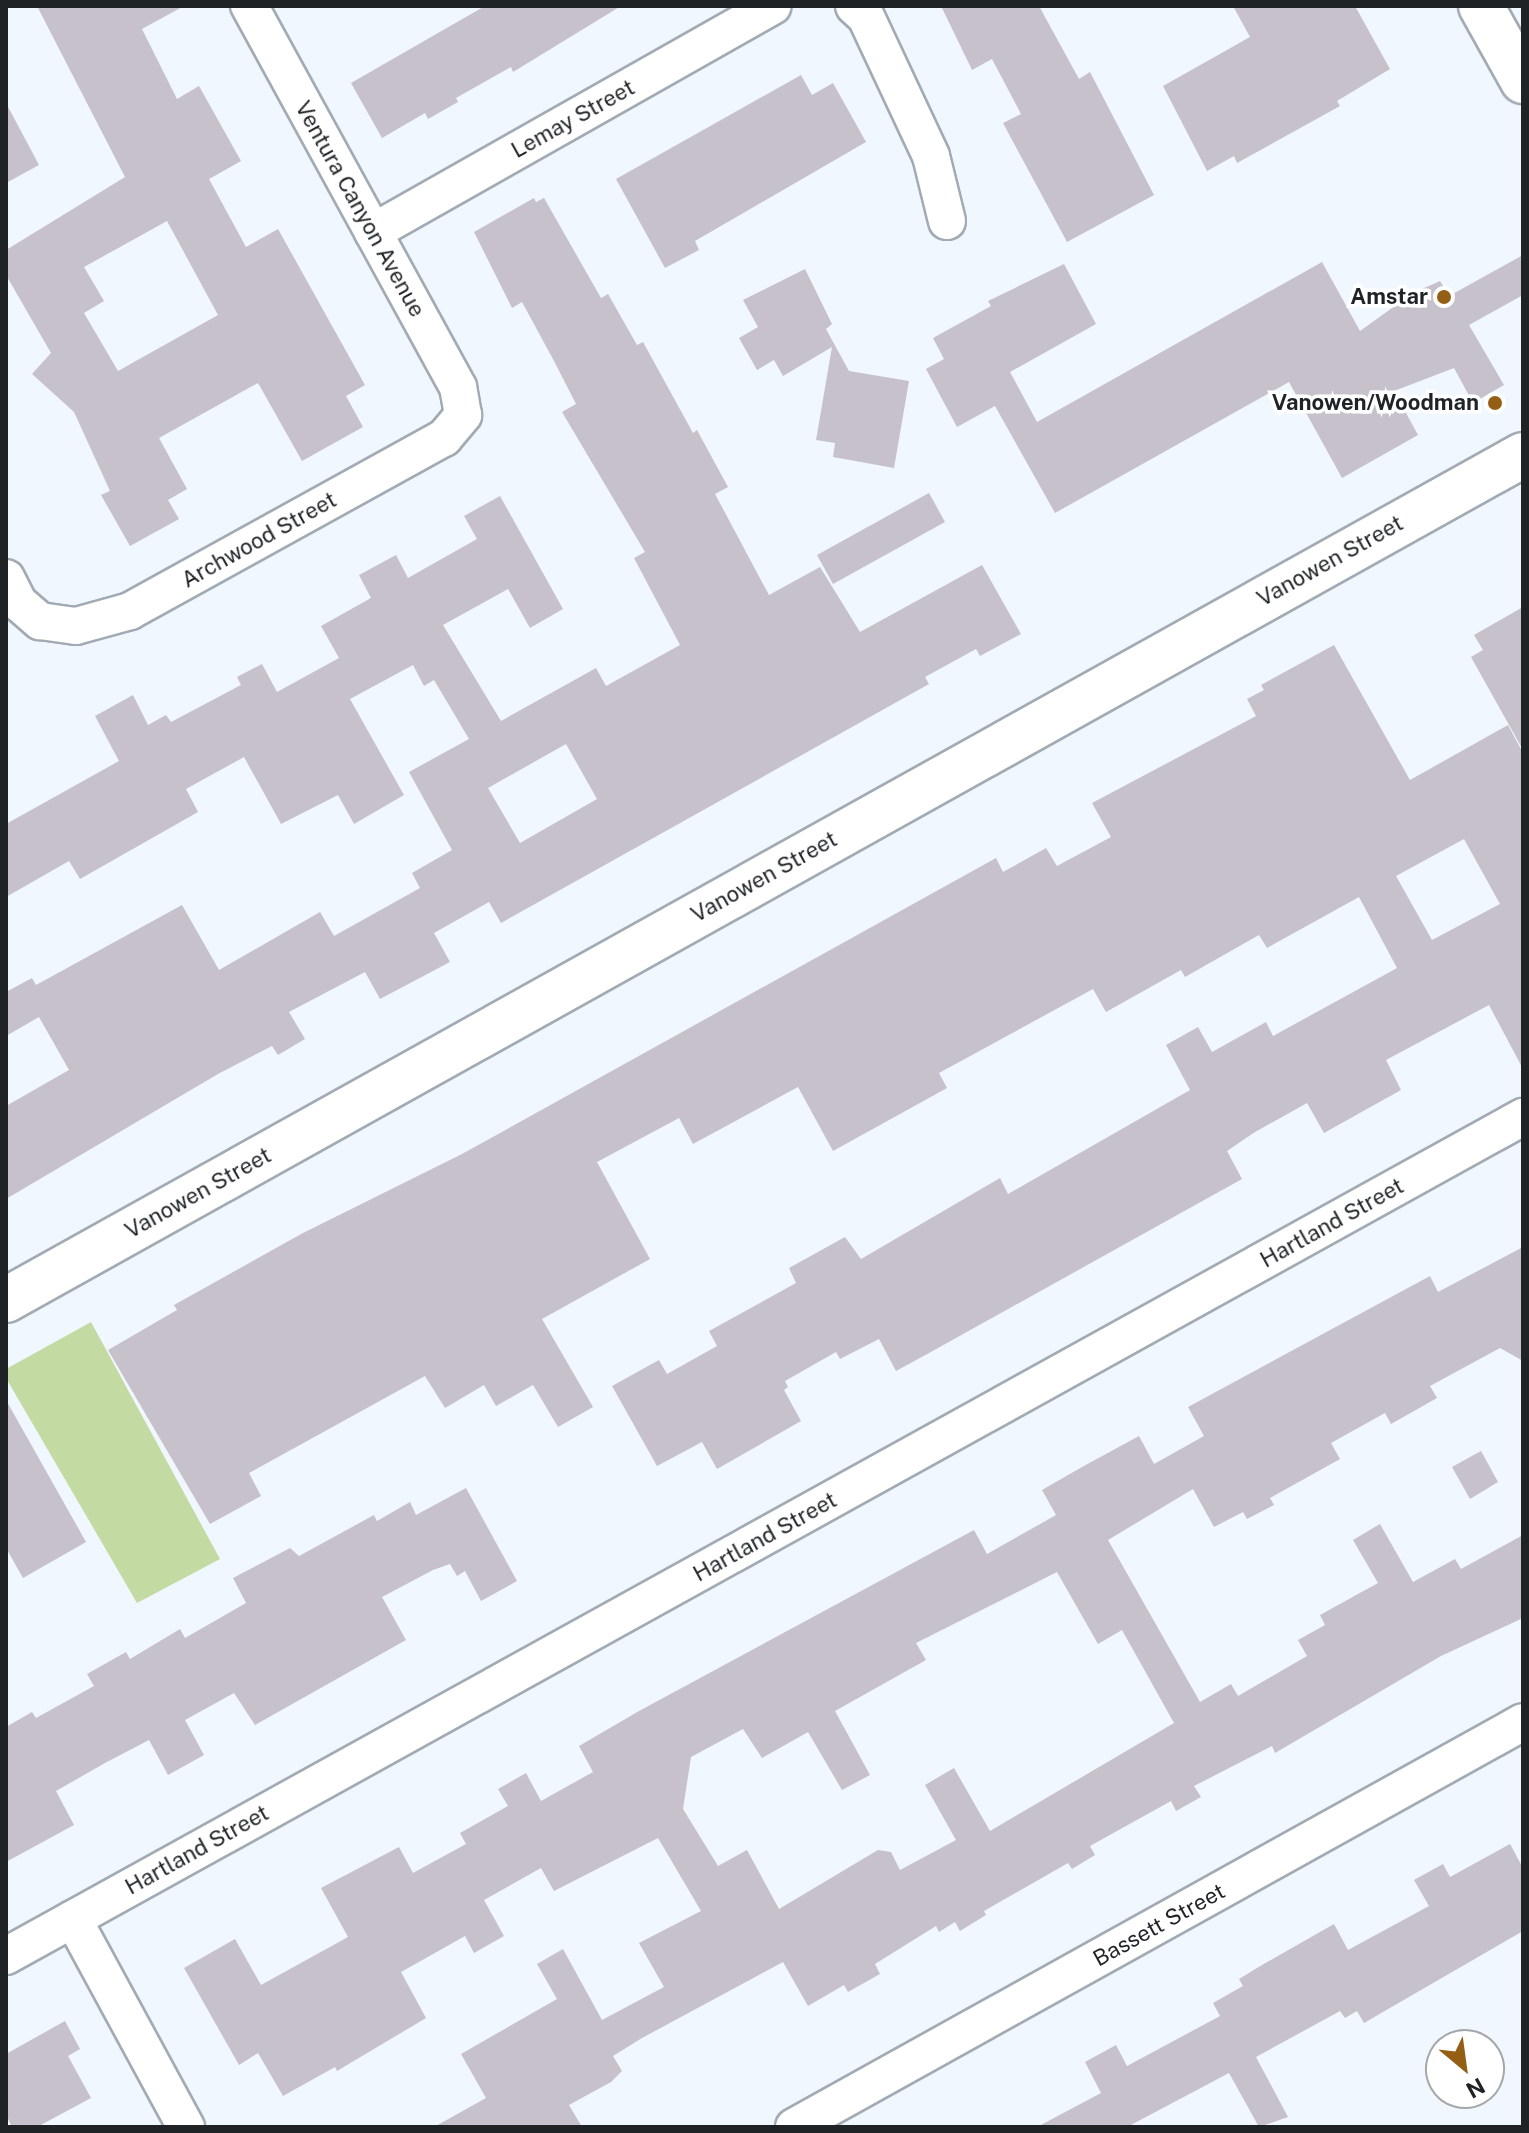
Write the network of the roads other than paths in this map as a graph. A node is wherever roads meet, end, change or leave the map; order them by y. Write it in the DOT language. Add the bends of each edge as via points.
graph roads {
  1 [pos="249,6"];
  2 [pos="773,6"];
  3 [pos="854,6"];
  4 [pos="1481,6"];
  5 [pos="1523,81"];
  6 [pos="947,221"];
  7 [pos="373,232"];
  8 [pos="463,415"];
  9 [pos="1523,455"];
  10 [pos="6,578"];
  11 [pos="1523,1117"];
  12 [pos="6,1300"];
  13 [pos="1523,1722"];
  14 [pos="73,1919"];
  15 [pos="6,1956"];
  16 [pos="186,2127"];
  17 [pos="794,2127"];
  1 -- 7 [label="street, Ventura Canyon Avenue"];
  2 -- 7 [label="street, Lemay Street"];
  3 -- 6 [label="street" via="866,17 931,156"];
  4 -- 5 [label="main road"];
  7 -- 8 [label="street, Ventura Canyon Avenue" via="458,387"];
  8 -- 10 [label="street, Archwood Street" via="444,438 130,611 76,626 40,621 19,603"];
  9 -- 12 [label="main road, Vanowen Street"];
  11 -- 14 [label="street, Hartland Street"];
  13 -- 17 [label="street, Bassett Street"];
  14 -- 15 [label="street, Hartland Street"];
  14 -- 16 [label="street"];
}
